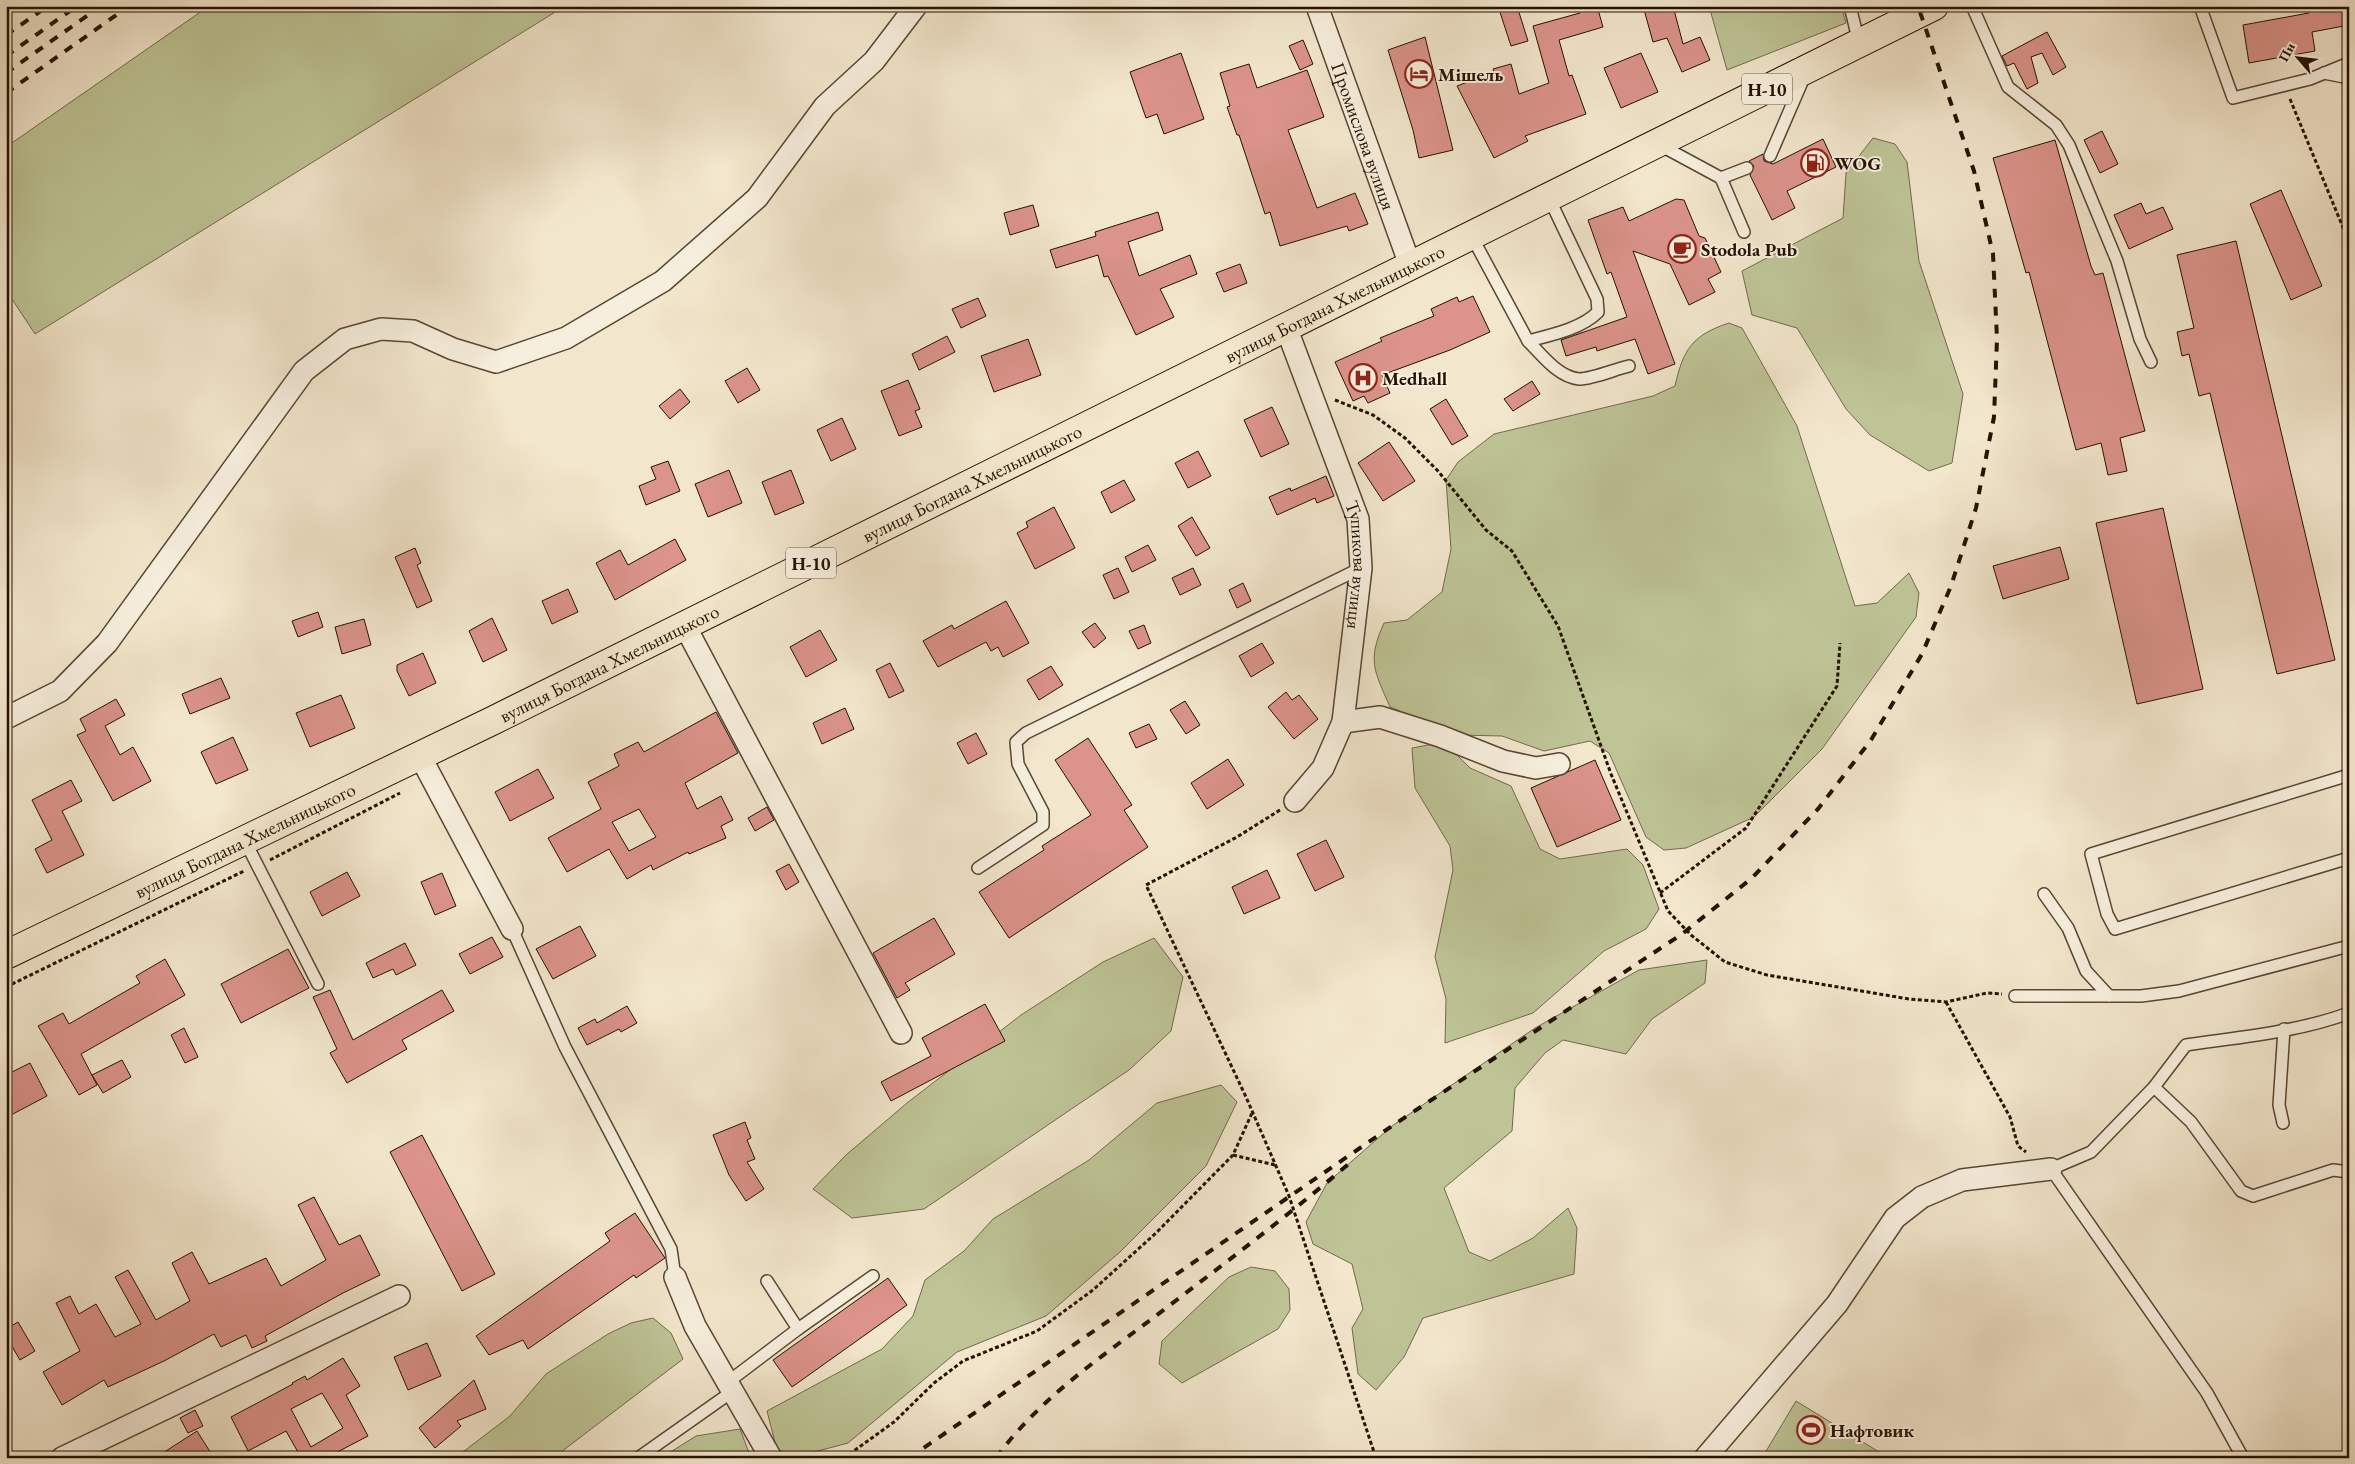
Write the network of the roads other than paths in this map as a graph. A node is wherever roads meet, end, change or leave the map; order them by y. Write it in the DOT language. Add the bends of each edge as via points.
graph roads {
  1 [pos="916,6"];
  2 [pos="1317,6"];
  3 [pos="1850,6"];
  4 [pos="1934,6"];
  5 [pos="1972,6"];
  6 [pos="2200,6"];
  7 [pos="1859,44"];
  8 [pos="2349,63"];
  9 [pos="1807,70"];
  10 [pos="2324,73"];
  11 [pos="2349,78"];
  12 [pos="1657,144"];
  13 [pos="1770,156"];
  14 [pos="1747,168"];
  15 [pos="1721,178"];
  16 [pos="1548,197"];
  17 [pos="1744,232"];
  18 [pos="1471,235"];
  19 [pos="1410,265"];
  20 [pos="1286,327"];
  21 [pos="1528,342"];
  22 [pos="2150,362"];
  23 [pos="1629,366"];
  24 [pos="1360,568"];
  25 [pos="685,626"];
  26 [pos="6,718"];
  27 [pos="1343,722"];
  28 [pos="420,756"];
  29 [pos="1559,764"];
  30 [pos="2349,775"];
  31 [pos="1295,801"];
  32 [pos="245,841"];
  33 [pos="2349,858"];
  34 [pos="978,868"];
  35 [pos="2044,894"];
  36 [pos="512,929"];
  37 [pos="2349,946"];
  38 [pos="6,955"];
  39 [pos="318,984"];
  40 [pos="2015,996"];
  41 [pos="2109,996"];
  42 [pos="2349,1013"];
  43 [pos="2284,1029"];
  44 [pos="901,1033"];
  45 [pos="2154,1087"];
  46 [pos="2283,1123"];
  47 [pos="2051,1169"];
  48 [pos="2349,1172"];
  49 [pos="873,1276"];
  50 [pos="675,1277"];
  51 [pos="768,1280"];
  52 [pos="399,1296"];
  53 [pos="798,1329"];
  54 [pos="730,1387"];
  55 [pos="62,1458"];
  56 [pos="638,1458"];
  57 [pos="772,1458"];
  58 [pos="1705,1458"];
  59 [pos="2243,1458"];
  1 -- 26 [label="street" via="874,61 825,106 757,198 663,281 566,338 496,362 453,349 413,331 381,330 344,339 304,371 107,643 60,691"];
  2 -- 19 [label="street, Промислова вулиця"];
  3 -- 7 [label="lane"];
  4 -- 7 [label="main road, вулиця Богдана Хмельницького / Н-10"];
  5 -- 22 [label="lane" via="2008,87 2056,125 2069,145 2117,261"];
  6 -- 10 [label="lane" via="2233,98"];
  7 -- 9 [label="main road, вулиця Богдана Хмельницького / Н-10"];
  8 -- 10 [label="lane"];
  9 -- 12 [label="main road, вулиця Богдана Хмельницького / Н-10"];
  9 -- 13 [label="lane"];
  10 -- 11 [label="lane"];
  12 -- 15 [label="lane"];
  12 -- 16 [label="main road, вулиця Богдана Хмельницького / Н-10"];
  14 -- 15 [label="lane"];
  15 -- 17 [label="lane"];
  16 -- 18 [label="main road, вулиця Богдана Хмельницького / Н-10"];
  16 -- 21 [label="lane" via="1597,299 1598,312 1591,319 1557,334"];
  18 -- 19 [label="main road, вулиця Богдана Хмельницького / Н-10"];
  18 -- 21 [label="lane"];
  19 -- 20 [label="main road, вулиця Богдана Хмельницького / Н-10"];
  20 -- 24 [label="street, Тупикова вулиця" via="1358,519"];
  20 -- 25 [label="main road, вулиця Богдана Хмельницького / Н-10"];
  21 -- 23 [label="lane" via="1549,363 1566,375 1580,379"];
  24 -- 27 [label="street, Тупикова вулиця"];
  24 -- 34 [label="lane" via="1026,733 1016,742 1018,764 1043,812 1043,825"];
  25 -- 28 [label="main road, вулиця Богдана Хмельницького / Н-10"];
  25 -- 44 [label="street"];
  27 -- 29 [label="street" via="1380,717 1503,761 1536,768"];
  27 -- 31 [label="street, Тупикова вулиця" via="1323,768"];
  28 -- 32 [label="main road, вулиця Богдана Хмельницького / Н-10"];
  28 -- 36 [label="street"];
  30 -- 33 [label="lane" via="2091,854 2115,929"];
  32 -- 38 [label="main road, вулиця Богдана Хмельницького / Н-10"];
  32 -- 39 [label="lane"];
  35 -- 41 [label="lane" via="2068,928 2086,970"];
  36 -- 50 [label="lane" via="565,1047 671,1249"];
  37 -- 41 [label="lane" via="2179,991"];
  40 -- 41 [label="lane"];
  42 -- 43 [label="lane"];
  43 -- 45 [label="lane" via="2186,1045"];
  43 -- 46 [label="lane" via="2279,1105"];
  45 -- 47 [label="lane" via="2090,1152"];
  45 -- 48 [label="lane" via="2191,1122 2240,1191 2253,1196 2333,1170"];
  47 -- 58 [label="street" via="1962,1180 1922,1197 1895,1218 1837,1304"];
  47 -- 59 [label="lane" via="2207,1393"];
  49 -- 53 [label="lane"];
  50 -- 54 [label="street" via="695,1326"];
  51 -- 53 [label="lane"];
  52 -- 55 [label="street"];
  53 -- 54 [label="lane"];
  54 -- 56 [label="lane"];
  54 -- 57 [label="street"];
}
